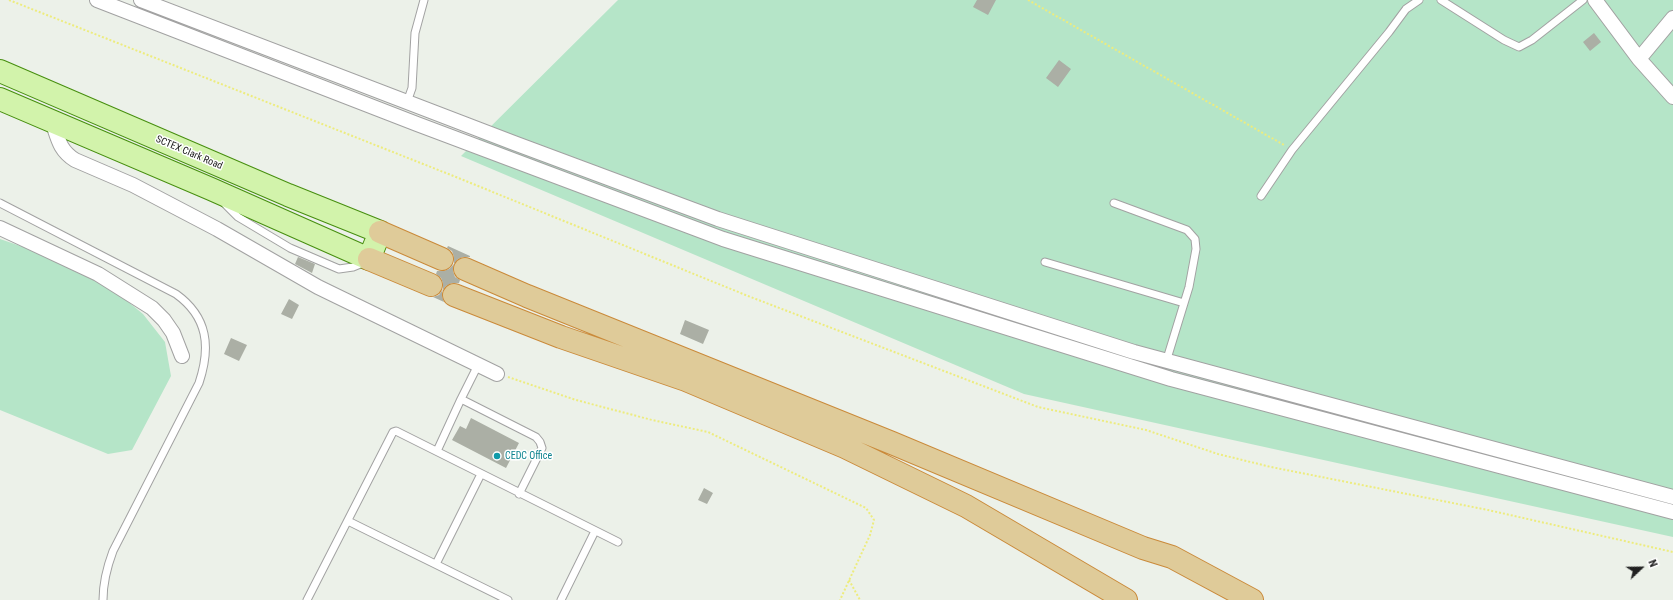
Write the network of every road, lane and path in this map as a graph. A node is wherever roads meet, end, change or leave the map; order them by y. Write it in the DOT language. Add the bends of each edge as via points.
graph roads {
  1 [pos="9,0"];
  2 [pos="97,0"];
  3 [pos="141,0"];
  4 [pos="424,0"];
  5 [pos="1028,0"];
  6 [pos="1419,0"];
  7 [pos="1441,0"];
  8 [pos="1582,0"];
  9 [pos="1595,0"];
  10 [pos="1673,18"];
  11 [pos="1639,59"];
  12 [pos="0,71"];
  13 [pos="1673,97"];
  14 [pos="0,99"];
  15 [pos="408,102"];
  16 [pos="52,121"];
  17 [pos="1292,150"];
  18 [pos="1261,196"];
  19 [pos="0,203"];
  20 [pos="1114,203"];
  21 [pos="0,228"];
  22 [pos="380,232"];
  23 [pos="369,260"];
  24 [pos="442,260"];
  25 [pos="1045,262"];
  26 [pos="830,264"];
  27 [pos="465,269"];
  28 [pos="431,285"];
  29 [pos="454,294"];
  30 [pos="1184,303"];
  31 [pos="182,356"];
  32 [pos="1166,362"];
  33 [pos="478,365"];
  34 [pos="497,374"];
  35 [pos="460,398"];
  36 [pos="437,451"];
  37 [pos="481,474"];
  38 [pos="519,494"];
  39 [pos="1673,497"];
  40 [pos="1673,512"];
  41 [pos="348,521"];
  42 [pos="595,531"];
  43 [pos="618,542"];
  44 [pos="1144,548"];
  45 [pos="1673,552"];
  46 [pos="436,564"];
  47 [pos="849,580"];
  48 [pos="103,600"];
  49 [pos="307,600"];
  50 [pos="508,600"];
  51 [pos="561,600"];
  52 [pos="840,600"];
  53 [pos="860,600"];
  54 [pos="1126,600"];
  55 [pos="1227,600"];
  56 [pos="1252,600"];
  1 -- 45 [label="path" via="748,296 1038,407 1146,430 1218,454 1271,467 1488,510"];
  2 -- 26 [label="street" via="402,119 674,221"];
  3 -- 15 [label="street"];
  4 -- 15 [label="lane" via="416,33 412,88"];
  5 -- 17 [label="path"];
  6 -- 17 [label="lane" via="1406,9"];
  7 -- 8 [label="lane" via="1519,47 1532,40"];
  9 -- 11 [label="street"];
  10 -- 11 [label="street"];
  11 -- 13 [label="street"];
  12 -- 22 [label="main road, SCTEX Clark Road"];
  14 -- 16 [label="main road"];
  15 -- 26 [label="street"];
  16 -- 23 [label="main road"];
  16 -- 33 [label="street" via="61,147 75,160 133,185 217,229 318,287"];
  17 -- 18 [label="lane"];
  19 -- 48 [label="lane" via="176,294 196,314 205,336 206,360 199,383 113,551 105,575"];
  20 -- 30 [label="lane" via="1187,230 1195,238 1196,249"];
  21 -- 31 [label="street" via="98,274 152,308 173,333"];
  22 -- 23 [label="main road"];
  22 -- 24 [label="highway"];
  23 -- 28 [label="highway"];
  25 -- 30 [label="lane"];
  26 -- 32 [label="street"];
  26 -- 40 [label="street" via="1171,379"];
  27 -- 44 [label="highway"];
  29 -- 54 [label="highway" via="561,337 686,380 851,450 966,506"];
  30 -- 32 [label="lane"];
  32 -- 39 [label="street"];
  33 -- 34 [label="street"];
  33 -- 35 [label="lane"];
  34 -- 47 [label="path" via="576,400 708,432 866,508 874,520 870,535"];
  35 -- 36 [label="lane"];
  35 -- 38 [label="lane" via="536,437 540,442 542,448"];
  36 -- 37 [label="lane"];
  36 -- 41 [label="lane" via="396,431 393,432"];
  37 -- 38 [label="lane"];
  37 -- 46 [label="lane"];
  38 -- 42 [label="lane"];
  41 -- 46 [label="lane"];
  41 -- 49 [label="lane"];
  42 -- 43 [label="lane"];
  42 -- 51 [label="lane"];
  44 -- 55 [label="highway"];
  44 -- 56 [label="highway" via="1193,567"];
  46 -- 50 [label="lane"];
  47 -- 52 [label="path"];
  47 -- 53 [label="path"];
}
